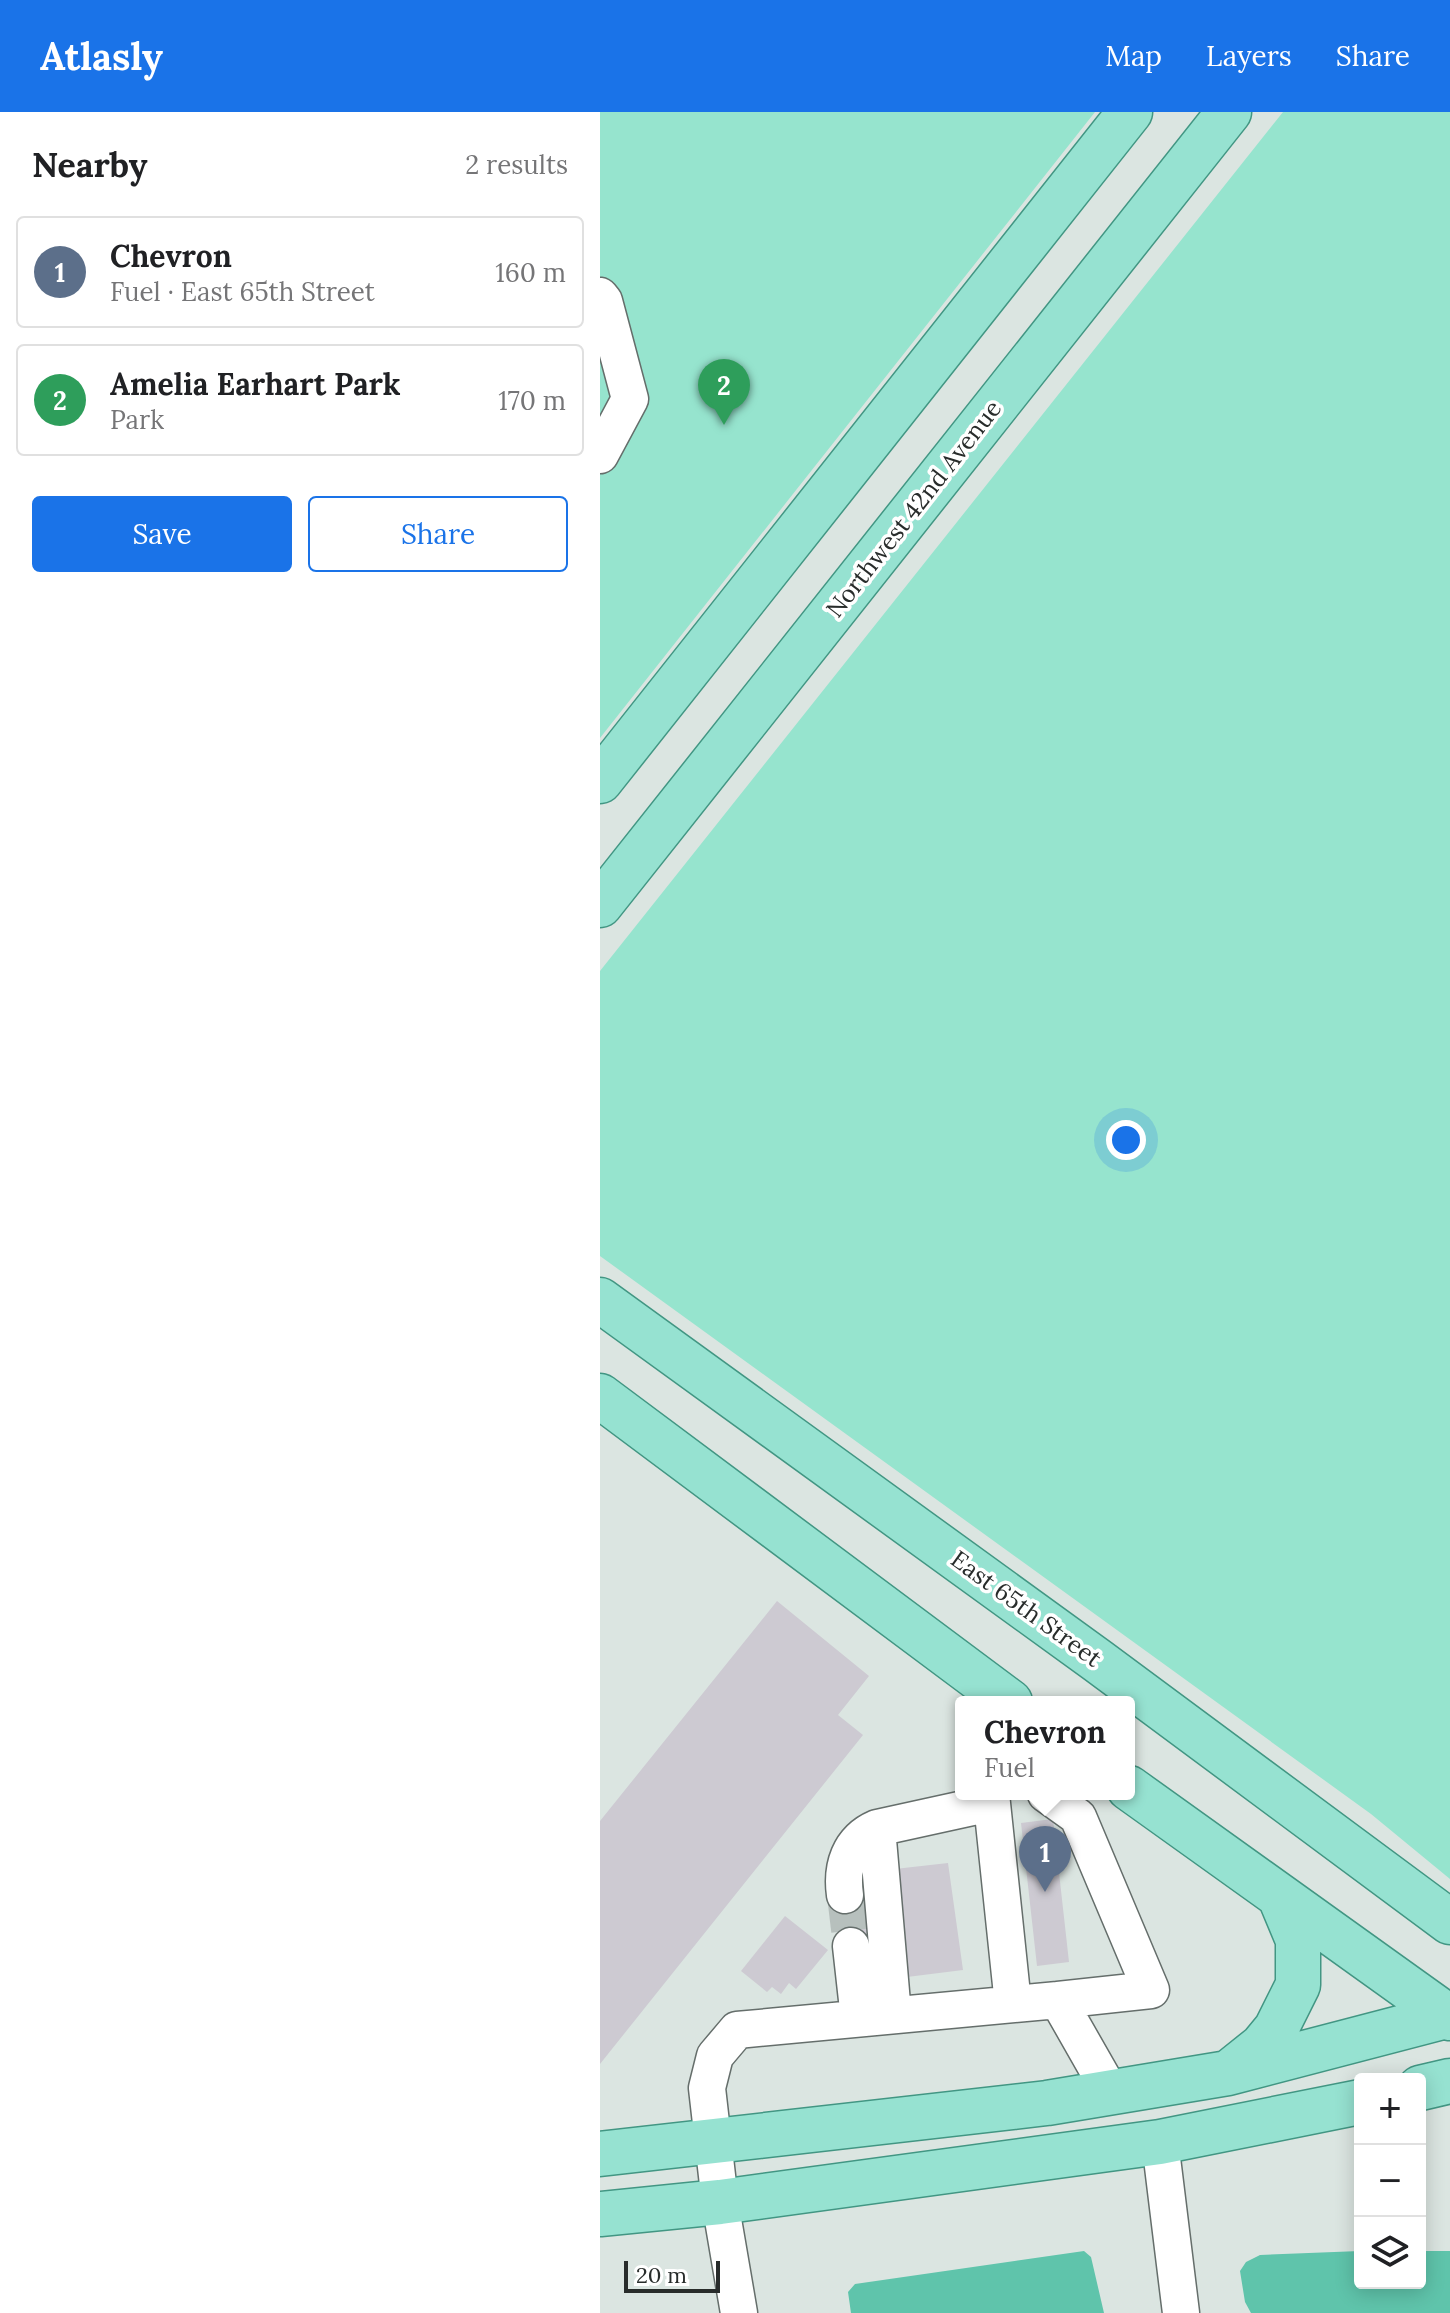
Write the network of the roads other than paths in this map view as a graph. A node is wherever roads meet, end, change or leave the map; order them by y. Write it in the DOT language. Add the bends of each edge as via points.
graph roads {
  1 [pos="1130,112"];
  2 [pos="1229,112"];
  3 [pos="600,296"];
  4 [pos="600,455"];
  5 [pos="600,781"];
  6 [pos="600,905"];
  7 [pos="600,1300"];
  8 [pos="600,1396"];
  9 [pos="1002,1696"];
  10 [pos="1135,1792"];
  11 [pos="983,1800"];
  12 [pos="991,1800"];
  13 [pos="1066,1800"];
  14 [pos="1087,1806"];
  15 [pos="877,1828"];
  16 [pos="845,1895"];
  17 [pos="1280,1897"];
  18 [pos="1450,1922"];
  19 [pos="851,1946"];
  20 [pos="1058,2000"];
  21 [pos="1013,2004"];
  22 [pos="1449,2016"];
  23 [pos="876,2017"];
  24 [pos="1228,2073"];
  25 [pos="1450,2081"];
  26 [pos="1426,2087"];
  27 [pos="1111,2093"];
  28 [pos="1354,2103"];
  29 [pos="712,2141"];
  30 [pos="1160,2142"];
  31 [pos="600,2154"];
  32 [pos="720,2202"];
  33 [pos="600,2214"];
  34 [pos="739,2313"];
  35 [pos="1181,2313"];
  1 -- 5 [label="main road"];
  2 -- 6 [label="main road, Northwest 42nd Avenue"];
  3 -- 4 [label="street" via="630,399"];
  7 -- 18 [label="main road, East 65th Street"];
  8 -- 9 [label="main road"];
  10 -- 17 [label="main road"];
  11 -- 15 [label="street"];
  12 -- 21 [label="street"];
  13 -- 14 [label="street"];
  14 -- 20 [label="street" via="1151,1990"];
  15 -- 16 [label="street" via="862,1835 848,1856"];
  15 -- 23 [label="street"];
  17 -- 22 [label="main road"];
  17 -- 24 [label="main road" via="1298,1940 1298,1985 1276,2029"];
  19 -- 23 [label="street"];
  20 -- 21 [label="street"];
  20 -- 27 [label="street"];
  21 -- 23 [label="street"];
  22 -- 24 [label="main road"];
  23 -- 29 [label="street" via="737,2030 715,2056 707,2088"];
  24 -- 27 [label="main road"];
  25 -- 26 [label="main road"];
  27 -- 29 [label="main road"];
  28 -- 30 [label="main road"];
  29 -- 31 [label="main road"];
  29 -- 32 [label="street"];
  30 -- 32 [label="main road"];
  30 -- 35 [label="street"];
  32 -- 33 [label="main road"];
  32 -- 34 [label="street"];
}
